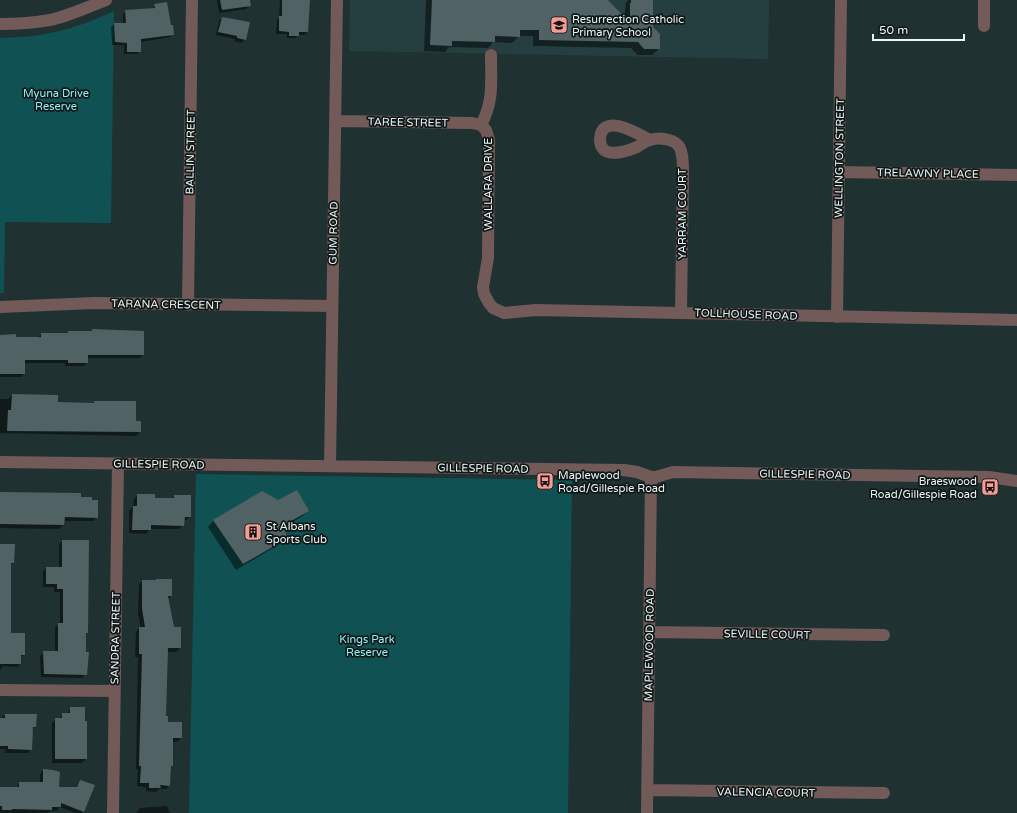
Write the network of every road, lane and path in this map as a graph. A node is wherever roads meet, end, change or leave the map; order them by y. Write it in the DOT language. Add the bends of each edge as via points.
graph roads {
  1 [pos="106,0"];
  2 [pos="192,0"];
  3 [pos="337,0"];
  4 [pos="841,0"];
  5 [pos="984,0"];
  6 [pos="0,24"];
  7 [pos="984,26"];
  8 [pos="491,55"];
  9 [pos="335,121"];
  10 [pos="481,125"];
  11 [pos="650,140"];
  12 [pos="839,172"];
  13 [pos="1017,175"];
  14 [pos="484,294"];
  15 [pos="188,305"];
  16 [pos="332,306"];
  17 [pos="0,307"];
  18 [pos="681,312"];
  19 [pos="838,317"];
  20 [pos="1017,320"];
  21 [pos="0,462"];
  22 [pos="118,463"];
  23 [pos="330,466"];
  24 [pos="1017,472"];
  25 [pos="651,477"];
  26 [pos="989,477"];
  27 [pos="1017,481"];
  28 [pos="650,632"];
  29 [pos="884,635"];
  30 [pos="0,690"];
  31 [pos="114,691"];
  32 [pos="647,790"];
  33 [pos="884,793"];
  34 [pos="113,813"];
  35 [pos="647,813"];
  1 -- 6 [label="street" via="50,20"];
  2 -- 15 [label="street, BALLIN STREET"];
  3 -- 9 [label="street, GUM ROAD"];
  4 -- 12 [label="street, WELLINGTON STREET"];
  5 -- 7 [label="street"];
  8 -- 10 [label="street, WALLARA DRIVE" via="490,100"];
  9 -- 10 [label="street, TAREE STREET"];
  9 -- 16 [label="street, GUM ROAD"];
  10 -- 14 [label="street, WALLARA DRIVE" via="486,130 489,140 488,258"];
  11 -- 18 [label="street, YARRAM COURT" via="676,143 682,156"];
  12 -- 13 [label="street, TRELAWNY PLACE"];
  12 -- 19 [label="street, WELLINGTON STREET"];
  14 -- 18 [label="street, TOLLHOUSE ROAD" via="493,308 509,314 536,310"];
  15 -- 16 [label="street, TARANA CRESCENT"];
  15 -- 17 [label="street, TARANA CRESCENT" via="94,303"];
  16 -- 23 [label="street, GUM ROAD"];
  18 -- 19 [label="street, TOLLHOUSE ROAD"];
  19 -- 20 [label="street, TOLLHOUSE ROAD"];
  21 -- 22 [label="street, GILLESPIE ROAD"];
  22 -- 23 [label="street, GILLESPIE ROAD"];
  22 -- 31 [label="street, SANDRA STREET"];
  23 -- 25 [label="street, GILLESPIE ROAD" via="624,470"];
  24 -- 26 [label="street, GILLESPIE ROAD"];
  25 -- 26 [label="street, GILLESPIE ROAD" via="673,472"];
  25 -- 28 [label="street, MAPLEWOOD ROAD"];
  26 -- 27 [label="street, GILLESPIE ROAD"];
  28 -- 29 [label="street, SEVILLE COURT"];
  28 -- 32 [label="street, MAPLEWOOD ROAD"];
  30 -- 31 [label="street"];
  31 -- 34 [label="street, SANDRA STREET"];
  32 -- 33 [label="street, VALENCIA COURT"];
  32 -- 35 [label="street, MAPLEWOOD ROAD"];
}
